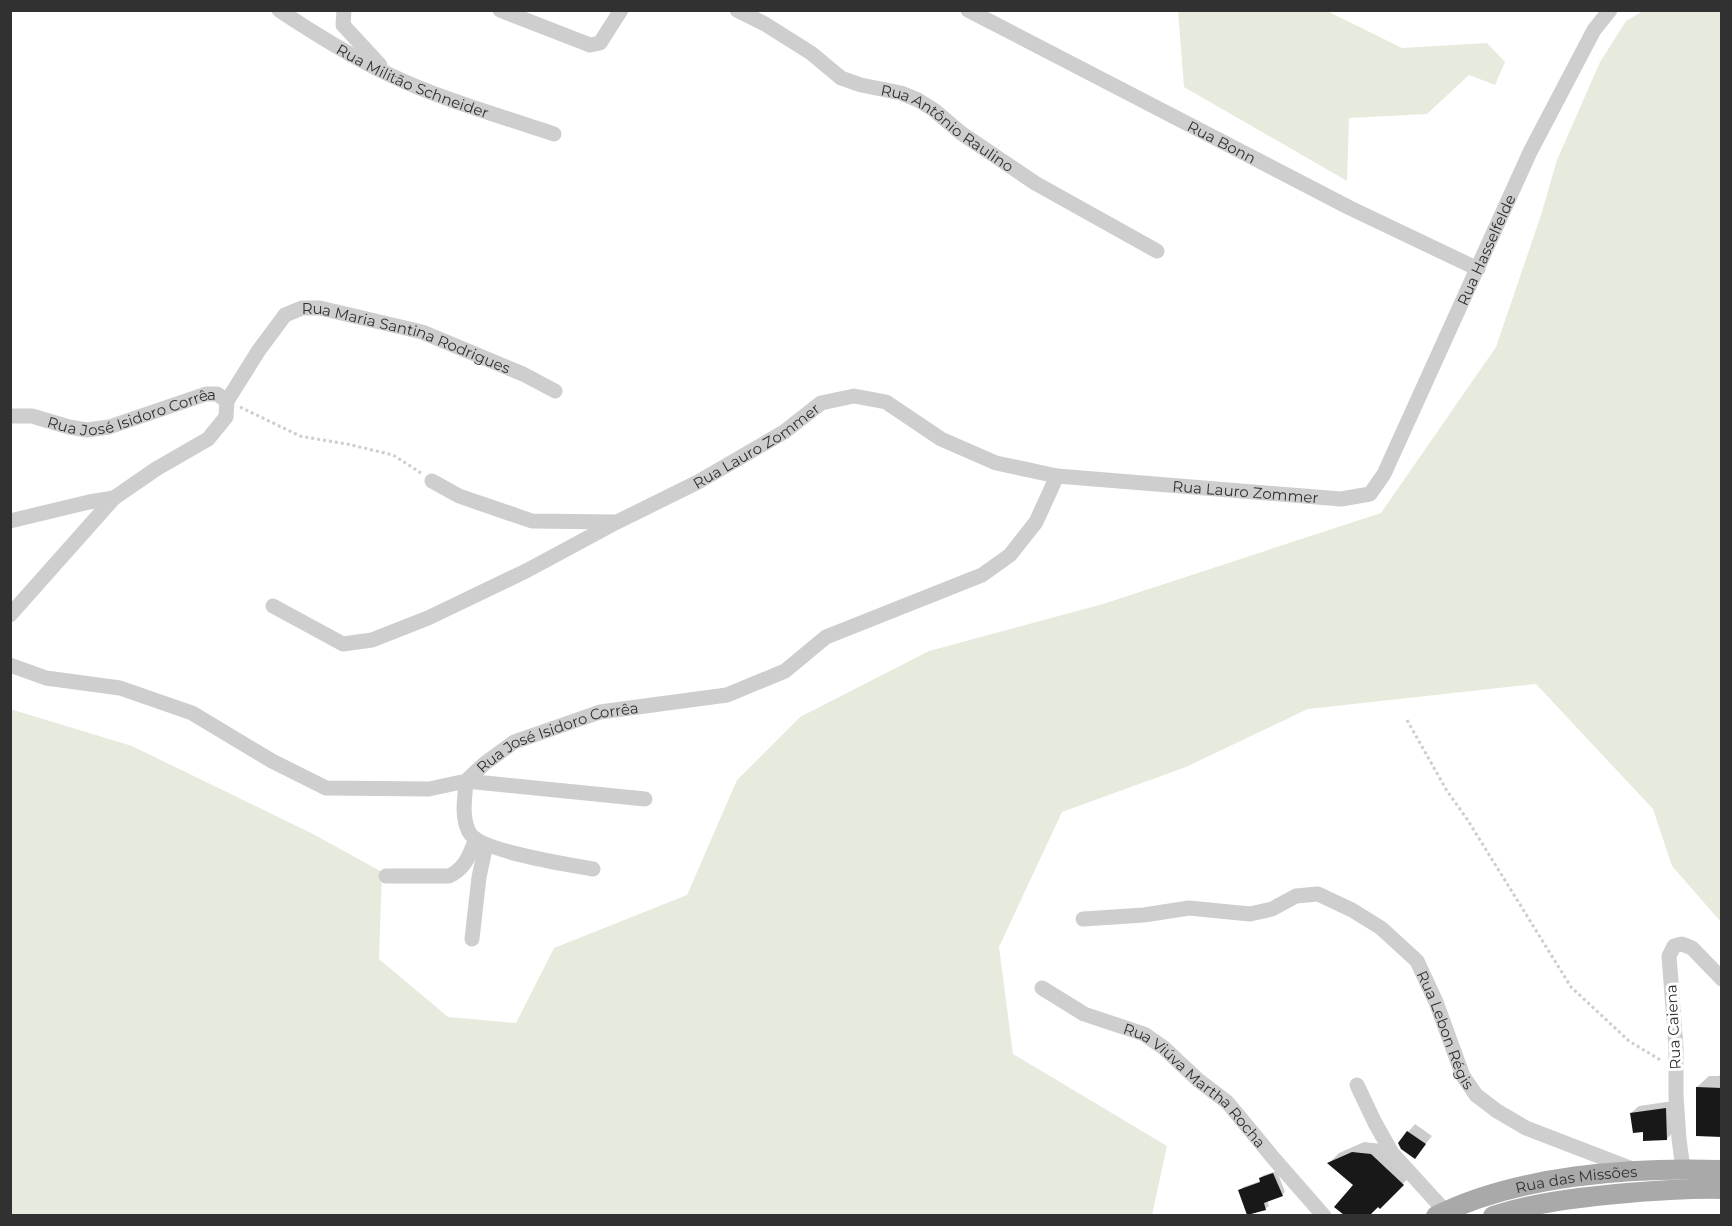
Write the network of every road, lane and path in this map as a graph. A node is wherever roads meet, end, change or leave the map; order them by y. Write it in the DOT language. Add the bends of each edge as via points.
graph roads {
  1 [pos="279,10"];
  2 [pos="344,10"];
  3 [pos="500,10"];
  4 [pos="621,10"];
  5 [pos="737,10"];
  6 [pos="969,10"];
  7 [pos="1610,10"];
  8 [pos="391,76"];
  9 [pos="554,135"];
  10 [pos="1156,251"];
  11 [pos="1478,269"];
  12 [pos="555,391"];
  13 [pos="228,401"];
  14 [pos="10,416"];
  15 [pos="1057,476"];
  16 [pos="432,481"];
  17 [pos="1370,494"];
  18 [pos="114,498"];
  19 [pos="10,521"];
  20 [pos="617,522"];
  21 [pos="273,606"];
  22 [pos="10,615"];
  23 [pos="10,665"];
  24 [pos="1407,720"];
  25 [pos="466,781"];
  26 [pos="645,800"];
  27 [pos="481,842"];
  28 [pos="593,869"];
  29 [pos="386,876"];
  30 [pos="1083,919"];
  31 [pos="472,939"];
  32 [pos="1722,979"];
  33 [pos="1042,988"];
  34 [pos="1676,1069"];
  35 [pos="1357,1085"];
  36 [pos="1683,1170"];
  37 [pos="1722,1170"];
  38 [pos="1640,1172"];
  39 [pos="1722,1189"];
  40 [pos="1441,1213"];
  41 [pos="1324,1215"];
  42 [pos="1493,1215"];
  1 -- 8 [label="street, Rua Militão Schneider"];
  2 -- 8 [label="street" via="343,25"];
  3 -- 4 [label="street" via="590,45 600,43"];
  5 -- 10 [label="street, Rua Antônio Raulino" via="811,53 841,78 918,100 1035,183"];
  6 -- 11 [label="street, Rua Bonn" via="1350,208"];
  7 -- 11 [label="street, Rua Hasselfelde" via="1594,30 1530,152"];
  8 -- 9 [label="street, Rua Militão Schneider"];
  11 -- 17 [label="street, Rua Hasselfelde" via="1384,474"];
  12 -- 13 [label="street, Rua Maria Santina Rodrigues" via="422,332 320,308 302,308 285,315"];
  13 -- 14 [label="street, Rua José Isidoro Corrêa" via="217,394 206,394 109,427 87,430 32,416"];
  13 -- 16 [label="path" via="300,436 393,455"];
  13 -- 18 [label="street, Rua José Isidoro Corrêa" via="226,417 208,439"];
  15 -- 17 [label="street, Rua Lauro Zommer" via="1341,499"];
  15 -- 20 [label="street, Rua Lauro Zommer" via="996,462 941,440 886,402 854,396 821,403 784,432 698,482"];
  15 -- 25 [label="street, Rua José Isidoro Corrêa" via="1036,522 1010,555 982,574 826,637 785,671 727,695 600,712 514,742"];
  16 -- 20 [label="street" via="459,496 531,521"];
  18 -- 19 [label="street"];
  18 -- 22 [label="street, Rua José Isidoro Corrêa"];
  20 -- 21 [label="street, Rua Lauro Zommer" via="526,571 372,640 343,644"];
  23 -- 25 [label="street, Rua José Isidoro Corrêa" via="46,678 120,688 192,713 326,788 429,789"];
  24 -- 34 [label="path" via="1571,987 1629,1041"];
  25 -- 26 [label="street"];
  25 -- 27 [label="street" via="464,812 470,834"];
  27 -- 28 [label="street"];
  27 -- 29 [label="street" via="459,871 449,876"];
  27 -- 31 [label="street"];
  30 -- 38 [label="street, Rua Lebon Régis" via="1189,908 1250,914 1272,909 1296,896 1318,894 1381,928 1417,961 1463,1076 1476,1095 1526,1128"];
  32 -- 34 [label="street, Rua Caiena" via="1692,948 1674,946 1669,956"];
  33 -- 41 [label="street, Rua Viúva Martha Rocha" via="1084,1014 1144,1034 1164,1048 1227,1102"];
  34 -- 36 [label="street, Rua Caiena"];
  35 -- 40 [label="street" via="1392,1153"];
  36 -- 37 [label="main road, Rua das Missões"];
  36 -- 38 [label="main road, Rua das Missões"];
  38 -- 40 [label="main road, Rua das Missões" via="1527,1185"];
  39 -- 42 [label="main road, Rua das Missões" via="1601,1196"];
}
